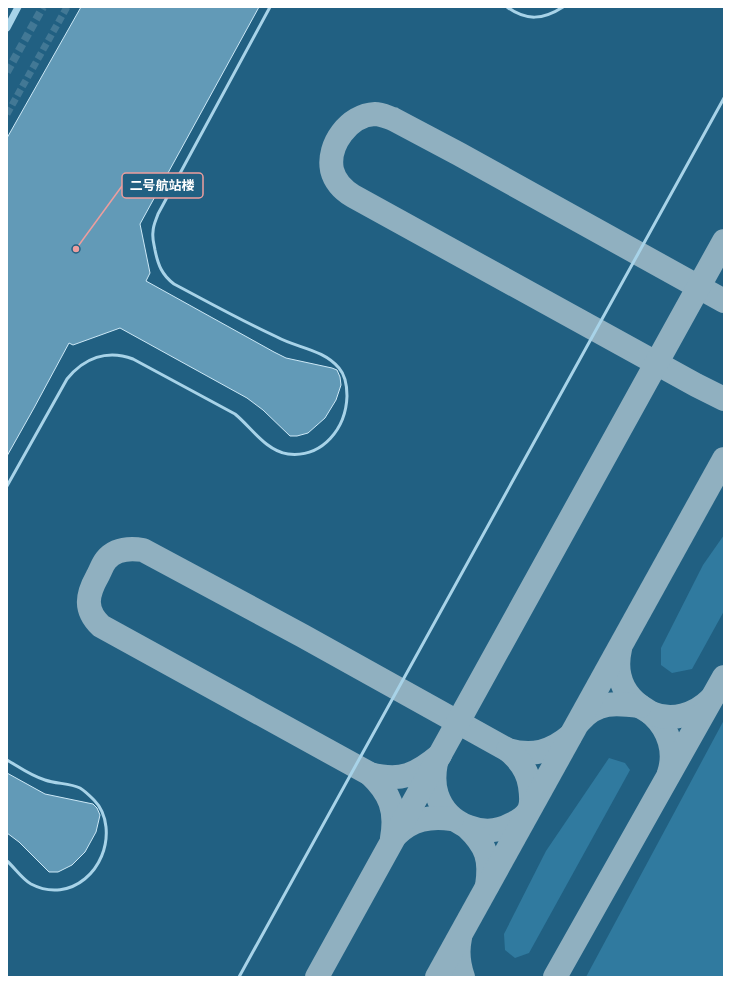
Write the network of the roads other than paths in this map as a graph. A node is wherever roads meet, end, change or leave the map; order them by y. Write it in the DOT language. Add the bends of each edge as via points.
graph roads {
  1 [pos="18,7"];
  2 [pos="270,7"];
  3 [pos="508,7"];
  4 [pos="563,7"];
  5 [pos="7,28"];
  6 [pos="724,98"];
  7 [pos="7,486"];
  8 [pos="7,760"];
  9 [pos="7,861"];
  10 [pos="239,977"];
  1 -- 5 [label="street"];
  2 -- 7 [label="lane" via="158,214 153,241 160,270 168,280 278,338 326,357 338,367 347,388 345,410 338,430 318,448 306,453 287,454 277,451 235,414 134,359 123,355 106,355 84,363 73,372"];
  3 -- 4 [label="lane" via="516,13 535,17 544,16"];
  6 -- 10 [label="lane"];
  8 -- 9 [label="lane" via="44,780 80,788 100,806 106,832 105,846 94,870 83,881 67,889 54,890 30,884"];
}
